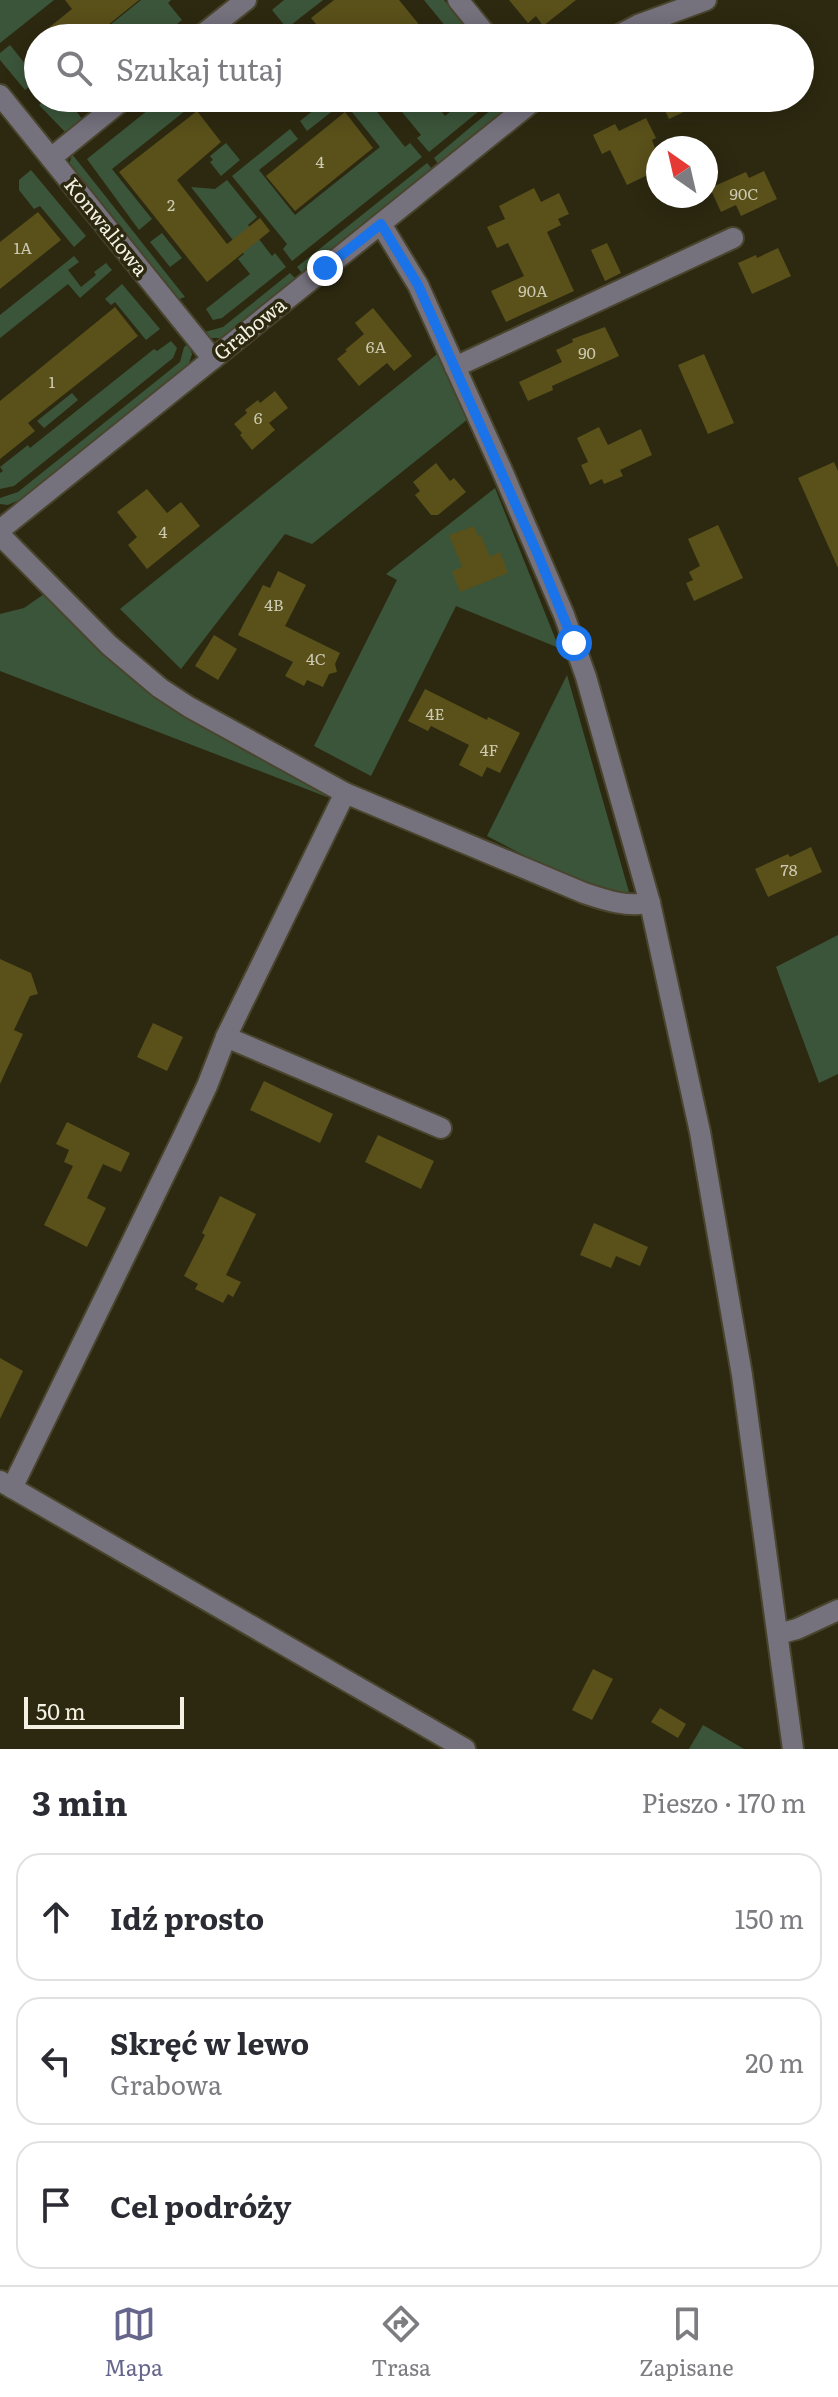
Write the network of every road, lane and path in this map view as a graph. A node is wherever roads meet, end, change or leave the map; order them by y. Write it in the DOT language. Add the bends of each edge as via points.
graph roads {
  1 [pos="246,0"];
  2 [pos="458,0"];
  3 [pos="706,0"];
  4 [pos="216,24"];
  5 [pos="478,24"];
  6 [pos="641,24"];
  7 [pos="0,95"];
  8 [pos="108,112"];
  9 [pos="520,112"];
  10 [pos="51,158"];
  11 [pos="381,224"];
  12 [pos="733,238"];
  13 [pos="213,359"];
  14 [pos="455,367"];
  15 [pos="0,532"];
  16 [pos="345,793"];
  17 [pos="650,903"];
  18 [pos="226,1037"];
  19 [pos="441,1128"];
  20 [pos="6,1484"];
  21 [pos="838,1610"];
  22 [pos="778,1634"];
  23 [pos="465,1749"];
  24 [pos="793,1749"];
  1 -- 4 [label="street"];
  2 -- 5 [label="street"];
  3 -- 6 [label="street"];
  7 -- 10 [label="street, Konwaliowa"];
  8 -- 10 [label="street"];
  9 -- 11 [label="street, Grabowa"];
  10 -- 13 [label="street, Konwaliowa"];
  11 -- 13 [label="street, Grabowa"];
  11 -- 14 [label="street" via="418,285"];
  12 -- 14 [label="street"];
  13 -- 15 [label="street, Grabowa"];
  14 -- 17 [label="street" via="574,643"];
  15 -- 16 [label="street" via="109,645 160,688"];
  16 -- 17 [label="street" via="584,893 616,904"];
  16 -- 18 [label="street"];
  17 -- 22 [label="street" via="708,1177"];
  18 -- 19 [label="street"];
  18 -- 20 [label="street" via="195,1112"];
  20 -- 23 [label="street"];
  21 -- 22 [label="street"];
  22 -- 24 [label="street"];
}
